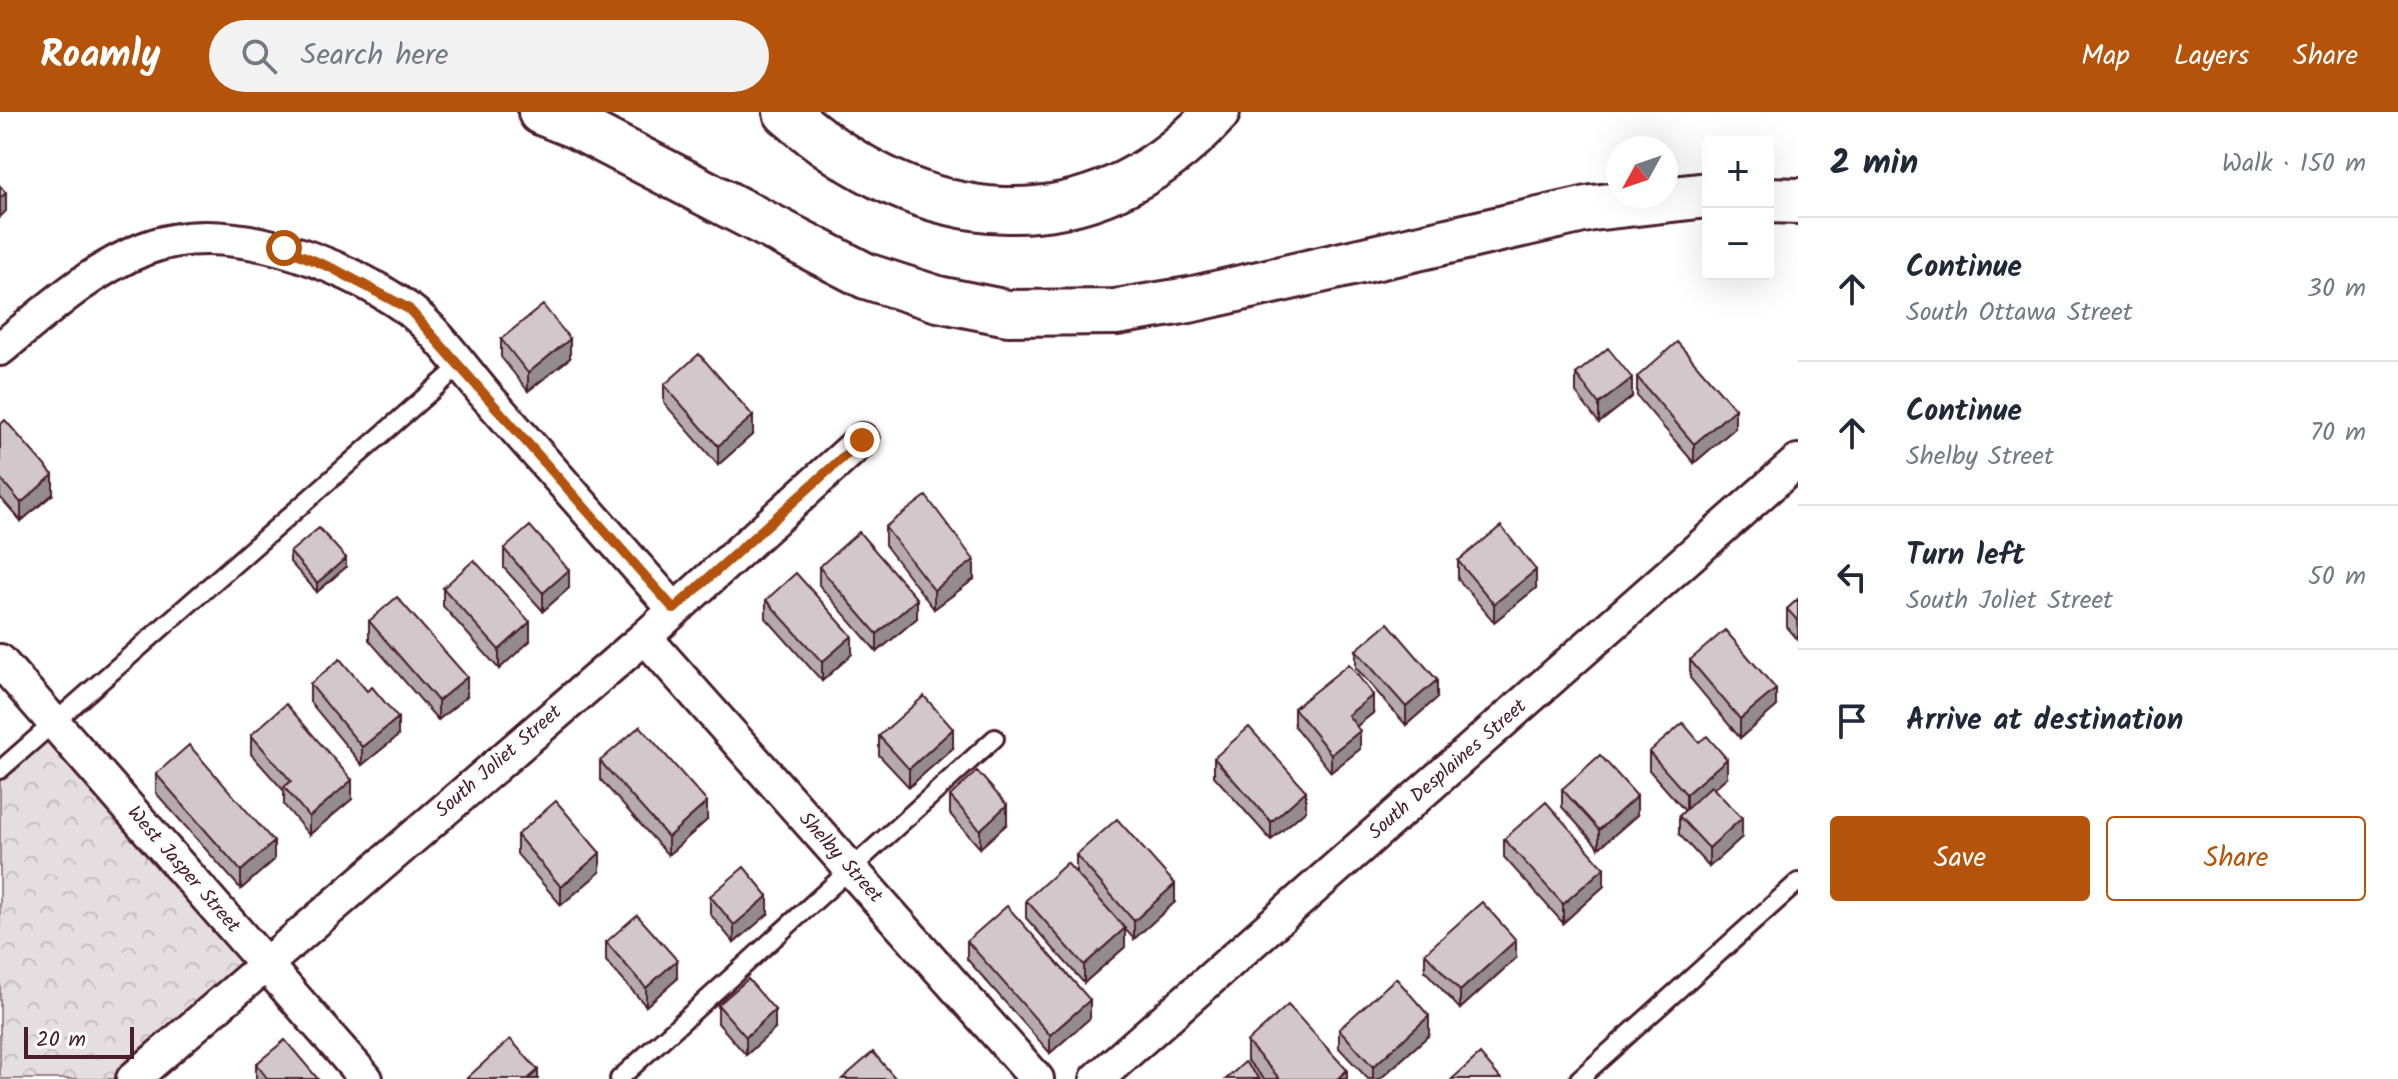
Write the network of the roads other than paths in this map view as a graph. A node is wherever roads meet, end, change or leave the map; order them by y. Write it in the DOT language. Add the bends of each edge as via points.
graph roads {
  1 [pos="541,112"];
  2 [pos="786,112"];
  3 [pos="1217,112"];
  4 [pos="1702,196"];
  5 [pos="1774,200"];
  6 [pos="1798,201"];
  7 [pos="0,349"];
  8 [pos="460,366"];
  9 [pos="862,440"];
  10 [pos="1798,461"];
  11 [pos="674,609"];
  12 [pos="645,637"];
  13 [pos="0,661"];
  14 [pos="54,722"];
  15 [pos="995,738"];
  16 [pos="0,770"];
  17 [pos="850,869"];
  18 [pos="1798,882"];
  19 [pos="265,963"];
  20 [pos="133,1079"];
  21 [pos="366,1079"];
  22 [pos="619,1079"];
  23 [pos="1037,1079"];
  24 [pos="1097,1079"];
  25 [pos="1579,1079"];
  1 -- 4 [label="highway" via="866,276 938,299 1008,313 1116,312 1189,300 1592,208"];
  2 -- 3 [label="highway" via="861,170 903,190 989,210 1074,203 1123,186 1162,163"];
  5 -- 6 [label="highway"];
  7 -- 8 [label="street" via="70,291 147,248 235,239 284,248 409,309"];
  8 -- 11 [label="street"];
  8 -- 14 [label="lane"];
  9 -- 11 [label="street, South Joliet Street"];
  10 -- 24 [label="street, South Desplaines Street"];
  11 -- 12 [label="street, South Joliet Street"];
  12 -- 17 [label="street, Shelby Street"];
  12 -- 19 [label="street, South Joliet Street"];
  13 -- 14 [label="street, West Jasper Street"];
  14 -- 16 [label="lane"];
  14 -- 19 [label="street, West Jasper Street"];
  15 -- 17 [label="lane"];
  17 -- 22 [label="lane"];
  17 -- 23 [label="street, Shelby Street"];
  18 -- 25 [label="lane"];
  19 -- 20 [label="street, South Joliet Street"];
  19 -- 21 [label="street, West Jasper Street"];
}
